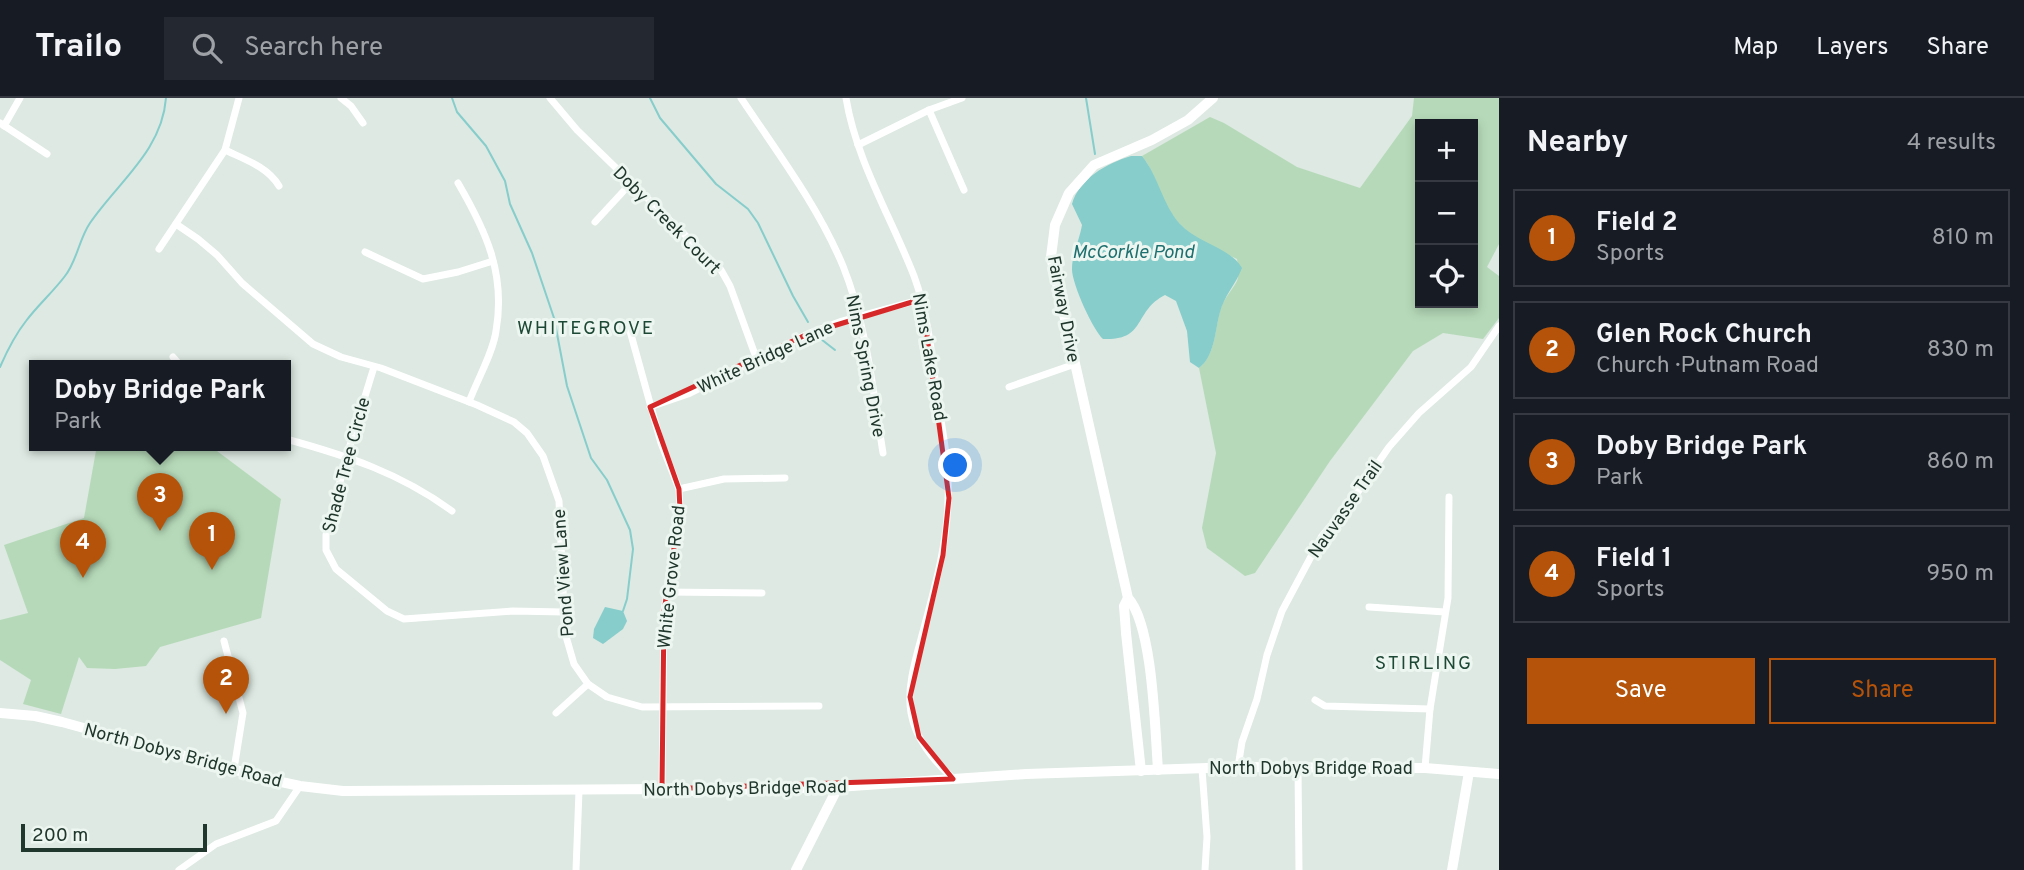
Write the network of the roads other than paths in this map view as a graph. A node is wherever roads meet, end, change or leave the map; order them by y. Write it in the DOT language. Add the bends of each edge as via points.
graph roads {
  1 [pos="20,98"];
  2 [pos="239,98"];
  3 [pos="341,98"];
  4 [pos="550,98"];
  5 [pos="741,98"];
  6 [pos="846,98"];
  7 [pos="962,98"];
  8 [pos="1213,98"];
  9 [pos="929,110"];
  10 [pos="363,123"];
  11 [pos="2,125"];
  12 [pos="858,145"];
  13 [pos="225,150"];
  14 [pos="47,154"];
  15 [pos="458,183"];
  16 [pos="631,183"];
  17 [pos="279,186"];
  18 [pos="964,190"];
  19 [pos="595,222"];
  20 [pos="176,224"];
  21 [pos="159,249"];
  22 [pos="365,252"];
  23 [pos="493,261"];
  24 [pos="922,299"];
  25 [pos="858,317"];
  26 [pos="1499,326"];
  27 [pos="630,331"];
  28 [pos="173,357"];
  29 [pos="176,360"];
  30 [pos="757,360"];
  31 [pos="1075,364"];
  32 [pos="374,367"];
  33 [pos="1009,387"];
  34 [pos="469,402"];
  35 [pos="650,407"];
  36 [pos="291,440"];
  37 [pos="883,453"];
  38 [pos="346,456"];
  39 [pos="785,478"];
  40 [pos="679,489"];
  41 [pos="1449,497"];
  42 [pos="452,511"];
  43 [pos="666,592"];
  44 [pos="762,593"];
  45 [pos="1128,597"];
  46 [pos="1369,607"];
  47 [pos="563,612"];
  48 [pos="1446,612"];
  49 [pos="225,641"];
  50 [pos="588,684"];
  51 [pos="1315,699"];
  52 [pos="819,706"];
  53 [pos="662,709"];
  54 [pos="1430,709"];
  55 [pos="0,713"];
  56 [pos="556,713"];
  57 [pos="1298,766"];
  58 [pos="1238,767"];
  59 [pos="1425,768"];
  60 [pos="234,769"];
  61 [pos="1202,769"];
  62 [pos="1158,770"];
  63 [pos="1141,771"];
  64 [pos="1469,772"];
  65 [pos="1499,774"];
  66 [pos="953,779"];
  67 [pos="300,786"];
  68 [pos="838,787"];
  69 [pos="662,789"];
  70 [pos="579,791"];
  71 [pos="179,870"];
  72 [pos="576,870"];
  73 [pos="796,870"];
  74 [pos="1205,870"];
  75 [pos="1299,870"];
  76 [pos="1452,870"];
  1 -- 11 [label="street"];
  2 -- 13 [label="street"];
  3 -- 10 [label="street"];
  4 -- 16 [label="street, Doby Creek Court"];
  5 -- 25 [label="street, Nims Spring Drive" via="830,238"];
  6 -- 12 [label="street, Nims Lake Road"];
  7 -- 9 [label="street"];
  8 -- 31 [label="street, Fairway Drive" via="1188,120 1094,165 1069,192 1055,225 1051,257"];
  9 -- 12 [label="street"];
  9 -- 18 [label="street"];
  11 -- 14 [label="street"];
  12 -- 24 [label="street, Nims Lake Road"];
  13 -- 17 [label="street" via="254,163"];
  13 -- 20 [label="street"];
  15 -- 23 [label="street" via="476,214"];
  16 -- 19 [label="street"];
  16 -- 30 [label="street, Doby Creek Court" via="720,270"];
  20 -- 21 [label="street"];
  20 -- 32 [label="street, Pond View Lane" via="217,255 242,283 313,344"];
  22 -- 23 [label="street" via="423,279"];
  23 -- 34 [label="street" via="499,286 496,333"];
  24 -- 25 [label="street, White Bridge Lane"];
  24 -- 66 [label="street, Nims Lake Road" via="945,448 948,498 943,555 909,696 919,737"];
  25 -- 30 [label="street, White Bridge Lane" via="810,333"];
  25 -- 37 [label="street, Nims Spring Drive"];
  26 -- 58 [label="street, Nauvasse Trail" via="1471,367 1395,440 1322,536 1282,611"];
  27 -- 35 [label="street, White Grove Road"];
  28 -- 29 [label="street"];
  30 -- 35 [label="street, White Bridge Lane"];
  31 -- 33 [label="street"];
  31 -- 45 [label="street, Fairway Drive"];
  32 -- 34 [label="street, Pond View Lane"];
  32 -- 38 [label="street, Shade Tree Circle"];
  34 -- 47 [label="street, Pond View Lane" via="514,422 543,456 559,501"];
  35 -- 40 [label="street, White Grove Road"];
  36 -- 38 [label="street"];
  38 -- 42 [label="street" via="411,483"];
  38 -- 47 [label="street, Shade Tree Circle" via="326,550 336,569 387,611 409,620 513,611"];
  39 -- 40 [label="street" via="724,479"];
  40 -- 43 [label="street, White Grove Road" via="680,510"];
  41 -- 48 [label="street"];
  43 -- 44 [label="street"];
  43 -- 53 [label="street, White Grove Road"];
  45 -- 62 [label="street, Fairway Drive" via="1143,634"];
  45 -- 63 [label="street, Fairway Drive" via="1126,633"];
  46 -- 48 [label="street"];
  47 -- 50 [label="street, Pond View Lane" via="570,654"];
  48 -- 54 [label="street"];
  49 -- 60 [label="street" via="243,713"];
  50 -- 53 [label="street, Pond View Lane" via="620,703"];
  50 -- 56 [label="street"];
  51 -- 54 [label="street" via="1325,706"];
  52 -- 53 [label="street, Pond View Lane"];
  53 -- 69 [label="street, White Grove Road"];
  54 -- 59 [label="street"];
  55 -- 60 [label="street, North Dobys Bridge Road" via="62,722"];
  57 -- 58 [label="street, North Dobys Bridge Road"];
  57 -- 59 [label="street, North Dobys Bridge Road"];
  57 -- 75 [label="street"];
  58 -- 61 [label="street, North Dobys Bridge Road"];
  59 -- 64 [label="street, North Dobys Bridge Road"];
  60 -- 67 [label="street, North Dobys Bridge Road"];
  61 -- 62 [label="street, North Dobys Bridge Road"];
  61 -- 74 [label="street"];
  62 -- 63 [label="street, North Dobys Bridge Road"];
  63 -- 66 [label="street, North Dobys Bridge Road"];
  64 -- 65 [label="street, North Dobys Bridge Road"];
  64 -- 76 [label="street"];
  66 -- 68 [label="street, North Dobys Bridge Road"];
  67 -- 70 [label="street, North Dobys Bridge Road" via="379,792"];
  67 -- 71 [label="street" via="276,821 216,844"];
  68 -- 69 [label="street, North Dobys Bridge Road"];
  68 -- 73 [label="street"];
  69 -- 70 [label="street, North Dobys Bridge Road"];
  70 -- 72 [label="street"];
}
